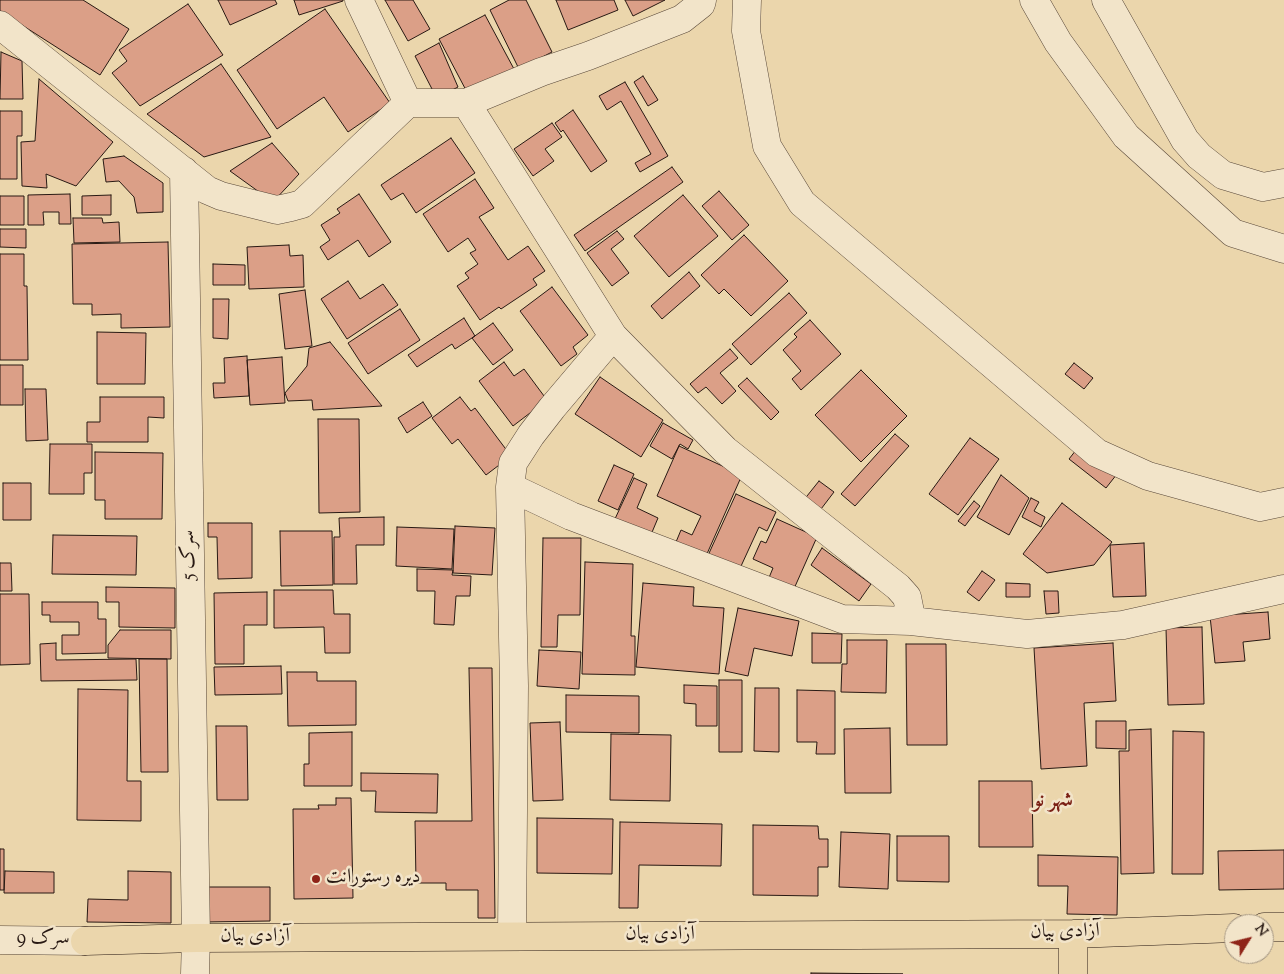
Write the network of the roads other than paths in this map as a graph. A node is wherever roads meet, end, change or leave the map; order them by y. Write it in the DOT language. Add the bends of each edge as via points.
graph roads {
  1 [pos="359,0"];
  2 [pos="702,0"];
  3 [pos="747,0"];
  4 [pos="1034,0"];
  5 [pos="1106,0"];
  6 [pos="0,25"];
  7 [pos="408,103"];
  8 [pos="466,103"];
  9 [pos="184,171"];
  10 [pos="1284,183"];
  11 [pos="1284,249"];
  12 [pos="613,336"];
  13 [pos="510,487"];
  14 [pos="1284,502"];
  15 [pos="1284,588"];
  16 [pos="910,621"];
  17 [pos="1224,928"];
  18 [pos="1073,934"];
  19 [pos="512,936"];
  20 [pos="196,938"];
  21 [pos="0,940"];
  22 [pos="85,940"];
  23 [pos="195,974"];
  24 [pos="1073,974"];
  1 -- 7 [label="street"];
  2 -- 8 [label="street" via="682,19"];
  3 -- 14 [label="street" via="746,31 767,146 802,203 1097,453 1148,476 1260,508"];
  4 -- 11 [label="street" via="1058,42 1126,136 1233,233"];
  5 -- 10 [label="street" via="1185,140 1199,156 1223,175 1263,187"];
  6 -- 9 [label="street"];
  7 -- 8 [label="street"];
  7 -- 9 [label="street" via="302,204 278,210 222,196 207,190"];
  8 -- 12 [label="street"];
  9 -- 20 [label="street, سرک 5"];
  12 -- 13 [label="street" via="531,435 514,463"];
  12 -- 16 [label="street" via="726,450 898,587 907,597"];
  13 -- 16 [label="street" via="571,516 842,619"];
  13 -- 19 [label="street" via="514,686"];
  15 -- 16 [label="street" via="1122,625 1027,634"];
  17 -- 18 [label="main road, آزادی بیان"];
  18 -- 19 [label="main road, آزادی بیان"];
  18 -- 24 [label="main road"];
  19 -- 20 [label="main road, آزادی بیان"];
  20 -- 22 [label="main road, آزادی بیان"];
  20 -- 23 [label="street, سرک 5"];
  21 -- 22 [label="street, سرک 9"];
}
